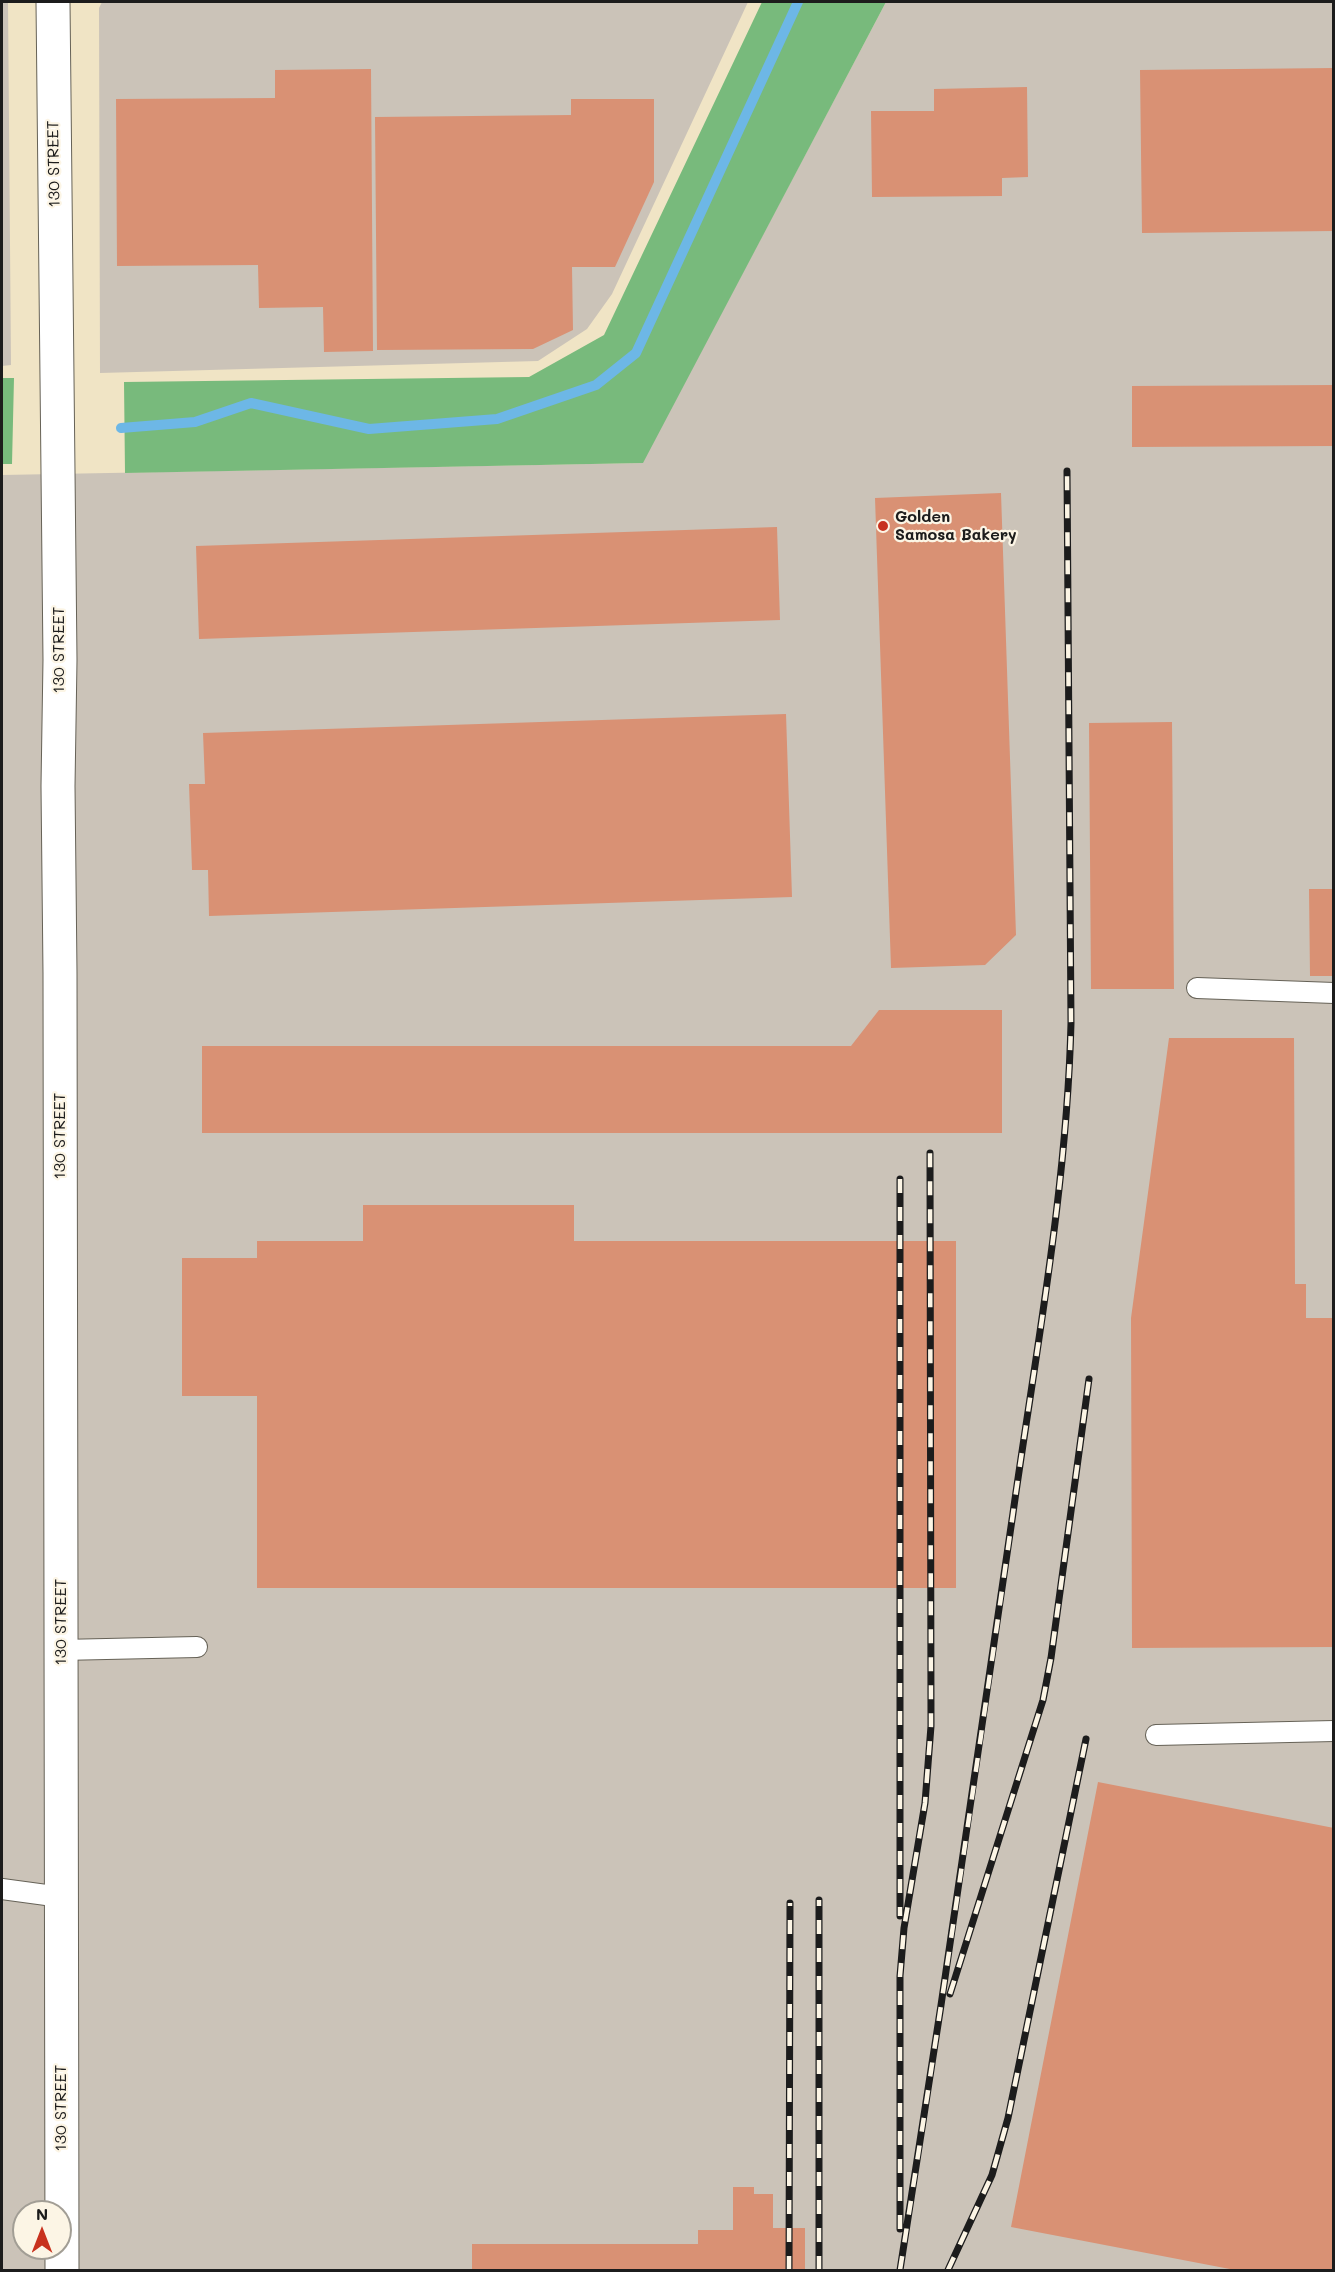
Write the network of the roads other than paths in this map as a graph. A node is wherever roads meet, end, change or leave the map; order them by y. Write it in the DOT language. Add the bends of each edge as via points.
graph roads {
  1 [pos="53,2"];
  2 [pos="1197,988"];
  3 [pos="1334,993"];
  4 [pos="196,1647"];
  5 [pos="61,1650"];
  6 [pos="1334,1731"];
  7 [pos="1156,1735"];
  8 [pos="2,1889"];
  9 [pos="61,1897"];
  10 [pos="62,2271"];
  1 -- 5 [label="street, 130 STREET" via="60,660"];
  2 -- 3 [label="lane"];
  4 -- 5 [label="lane"];
  5 -- 9 [label="street, 130 STREET"];
  6 -- 7 [label="lane"];
  8 -- 9 [label="lane"];
  9 -- 10 [label="street, 130 STREET"];
}
